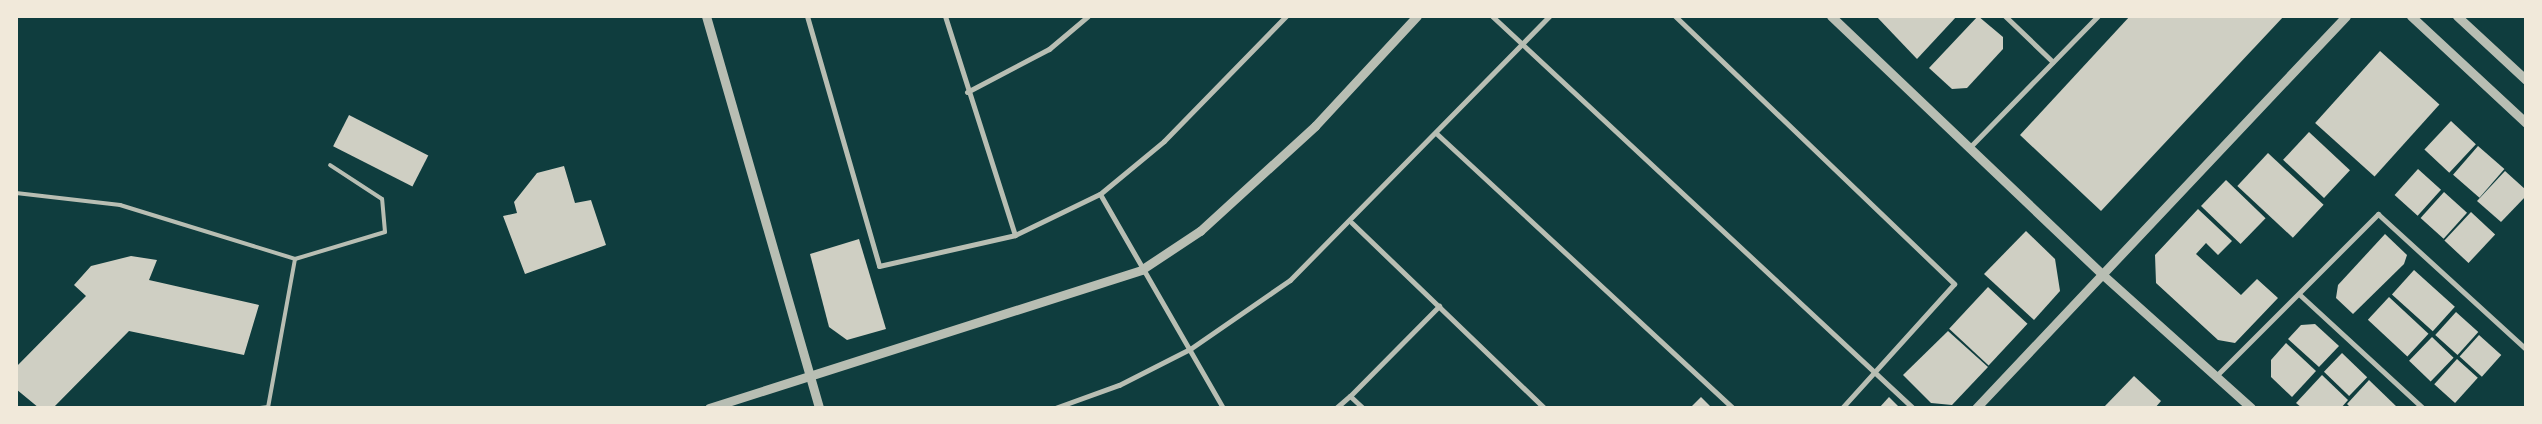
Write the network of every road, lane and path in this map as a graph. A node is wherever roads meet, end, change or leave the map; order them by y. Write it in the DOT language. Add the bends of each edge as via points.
graph roads {
  1 [pos="706,16"];
  2 [pos="807,16"];
  3 [pos="945,16"];
  4 [pos="1088,16"];
  5 [pos="1286,16"];
  6 [pos="1417,16"];
  7 [pos="1492,16"];
  8 [pos="1549,16"];
  9 [pos="1675,16"];
  10 [pos="1831,16"];
  11 [pos="2005,16"];
  12 [pos="2098,16"];
  13 [pos="2346,16"];
  14 [pos="2411,16"];
  15 [pos="2457,16"];
  16 [pos="1522,45"];
  17 [pos="2053,62"];
  18 [pos="2526,80"];
  19 [pos="967,92"];
  20 [pos="2526,123"];
  21 [pos="1438,134"];
  22 [pos="1970,147"];
  23 [pos="330,165"];
  24 [pos="16,193"];
  25 [pos="1100,194"];
  26 [pos="1352,223"];
  27 [pos="1014,235"];
  28 [pos="295,259"];
  29 [pos="1141,270"];
  30 [pos="2103,275"];
  31 [pos="2300,295"];
  32 [pos="1439,306"];
  33 [pos="1190,349"];
  34 [pos="2526,349"];
  35 [pos="1874,372"];
  36 [pos="810,376"];
  37 [pos="2217,376"];
  38 [pos="1350,396"];
  39 [pos="260,408"];
  40 [pos="709,408"];
  41 [pos="819,408"];
  42 [pos="1055,408"];
  43 [pos="1223,408"];
  44 [pos="1336,408"];
  45 [pos="1363,408"];
  46 [pos="1544,408"];
  47 [pos="1734,408"];
  48 [pos="1842,408"];
  49 [pos="1913,408"];
  50 [pos="1976,408"];
  51 [pos="2251,408"];
  52 [pos="2423,408"];
  1 -- 36 [label="street"];
  2 -- 27 [label="street" via="879,266"];
  3 -- 19 [label="street"];
  4 -- 19 [label="street" via="1049,49"];
  5 -- 25 [label="street" via="1164,142"];
  6 -- 29 [label="street" via="1315,126 1200,231"];
  7 -- 16 [label="street"];
  8 -- 16 [label="street"];
  9 -- 35 [label="street" via="1954,284"];
  10 -- 22 [label="street"];
  11 -- 17 [label="street"];
  12 -- 17 [label="street"];
  13 -- 30 [label="street"];
  14 -- 20 [label="street"];
  15 -- 18 [label="street"];
  16 -- 21 [label="street"];
  16 -- 35 [label="street"];
  17 -- 22 [label="street"];
  19 -- 27 [label="street"];
  21 -- 26 [label="street"];
  21 -- 47 [label="street"];
  22 -- 30 [label="street"];
  23 -- 28 [label="lane" via="382,198 385,232"];
  24 -- 28 [label="lane" via="120,205"];
  25 -- 27 [label="street"];
  25 -- 29 [label="street"];
  26 -- 32 [label="street"];
  26 -- 33 [label="street" via="1290,280"];
  28 -- 39 [label="lane" via="268,406"];
  29 -- 33 [label="street"];
  29 -- 36 [label="street"];
  30 -- 37 [label="street"];
  30 -- 50 [label="street"];
  31 -- 34 [label="street" via="2378,214"];
  31 -- 37 [label="street"];
  31 -- 52 [label="street"];
  32 -- 38 [label="street"];
  32 -- 46 [label="street"];
  33 -- 42 [label="street" via="1119,385"];
  33 -- 43 [label="street"];
  35 -- 48 [label="street"];
  35 -- 49 [label="street"];
  36 -- 40 [label="street"];
  36 -- 41 [label="street"];
  37 -- 51 [label="street"];
  38 -- 44 [label="street"];
  38 -- 45 [label="street"];
}
